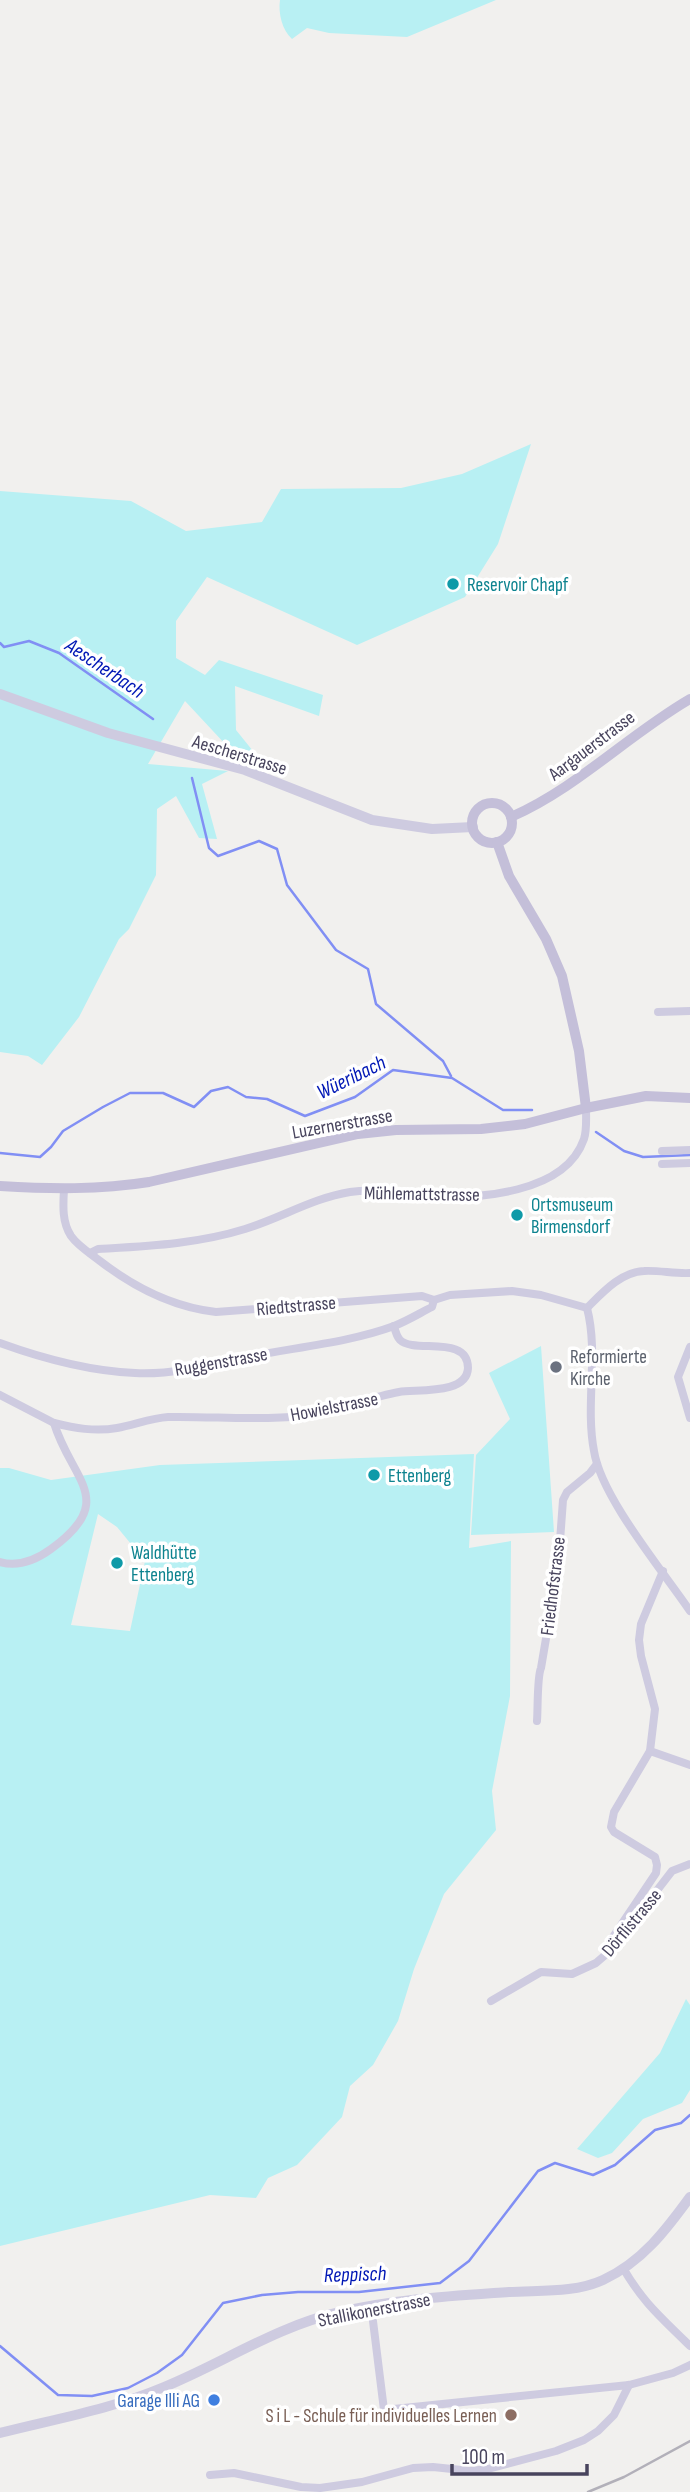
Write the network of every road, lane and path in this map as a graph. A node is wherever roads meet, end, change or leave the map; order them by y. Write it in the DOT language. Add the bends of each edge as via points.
graph roads {
  1 [pos="0,694"];
  2 [pos="690,699"];
  3 [pos="511,817"];
  4 [pos="473,827"];
  5 [pos="497,842"];
  6 [pos="690,1011"];
  7 [pos="658,1012"];
  8 [pos="690,1098"];
  9 [pos="586,1108"];
  10 [pos="690,1150"];
  11 [pos="662,1151"];
  12 [pos="690,1163"];
  13 [pos="662,1164"];
  14 [pos="0,1186"];
  15 [pos="64,1189"];
  16 [pos="90,1253"];
  17 [pos="690,1273"];
  18 [pos="434,1300"];
  19 [pos="587,1308"];
  20 [pos="394,1326"];
  21 [pos="0,1343"];
  22 [pos="690,1348"];
  23 [pos="0,1395"];
  24 [pos="690,1418"];
  25 [pos="54,1423"];
  26 [pos="597,1464"];
  27 [pos="0,1562"];
  28 [pos="663,1571"];
  29 [pos="690,1611"];
  30 [pos="537,1721"];
  31 [pos="650,1751"];
  32 [pos="690,1765"];
  33 [pos="690,1864"];
  34 [pos="609,1943"];
  35 [pos="491,2001"];
  36 [pos="690,2197"];
  37 [pos="623,2269"];
  38 [pos="371,2305"];
  39 [pos="690,2346"];
  40 [pos="690,2365"];
  41 [pos="629,2385"];
  42 [pos="0,2433"];
  43 [pos="210,2475"];
  1 -- 4 [label="street, Aescherstrasse" via="108,733 245,770 372,820 432,829"];
  2 -- 3 [label="main road, Aargauerstrasse" via="647,725 556,794"];
  3 -- 4 [label="main road" via="501,805 485,805 474,816"];
  3 -- 5 [label="main road" via="509,833"];
  4 -- 5 [label="main road" via="482,840"];
  5 -- 9 [label="main road" via="509,876 562,976"];
  6 -- 7 [label="street"];
  8 -- 9 [label="main road, Luzernerstrasse" via="646,1096"];
  9 -- 15 [label="main road, Luzernerstrasse" via="525,1124 358,1134 149,1182"];
  9 -- 16 [label="street, Mühlemattstrasse" via="580,1148 569,1163 543,1182 493,1194 459,1196 349,1192 213,1237"];
  10 -- 11 [label="street"];
  12 -- 13 [label="street"];
  14 -- 15 [label="main road, Luzernerstrasse"];
  15 -- 16 [label="street, Riedtstrasse" via="65,1224 72,1238"];
  16 -- 18 [label="street, Riedtstrasse" via="140,1288 191,1309 216,1312 422,1296"];
  17 -- 19 [label="street" via="629,1274"];
  18 -- 19 [label="street, Riedtstrasse" via="513,1291"];
  18 -- 20 [label="street, Ruggenstrasse" via="432,1307"];
  19 -- 26 [label="street" via="592,1328 591,1434"];
  20 -- 21 [label="street, Ruggenstrasse" via="198,1367 139,1373 44,1359"];
  20 -- 25 [label="street, Howielstrasse" via="407,1344 460,1352 467,1361 466,1376 449,1388 399,1392 301,1416 164,1417 114,1429 82,1430"];
  22 -- 24 [label="street" via="678,1377"];
  23 -- 25 [label="street"];
  25 -- 27 [label="street" via="87,1491 84,1516 42,1556"];
  26 -- 28 [label="street" via="616,1503"];
  26 -- 30 [label="street, Friedhofstrasse" via="567,1492 561,1508 558,1568 538,1675"];
  28 -- 29 [label="street"];
  28 -- 31 [label="street" via="641,1623 639,1640 655,1709"];
  31 -- 32 [label="street"];
  31 -- 34 [label="street" via="614,1811 611,1827 655,1857 656,1873"];
  33 -- 35 [label="street, Dörflistrasse" via="672,1871 596,1963 572,1974 541,1972"];
  36 -- 37 [label="street, Stallikonerstrasse" via="656,2241"];
  37 -- 38 [label="street, Stallikonerstrasse" via="579,2288"];
  37 -- 39 [label="street" via="657,2317"];
  38 -- 41 [label="street" via="384,2410"];
  38 -- 42 [label="street, Stallikonerstrasse" via="276,2334 147,2393"];
  40 -- 41 [label="street"];
  41 -- 43 [label="street" via="614,2415 584,2440 488,2469 413,2468 320,2488 234,2473"];
}
